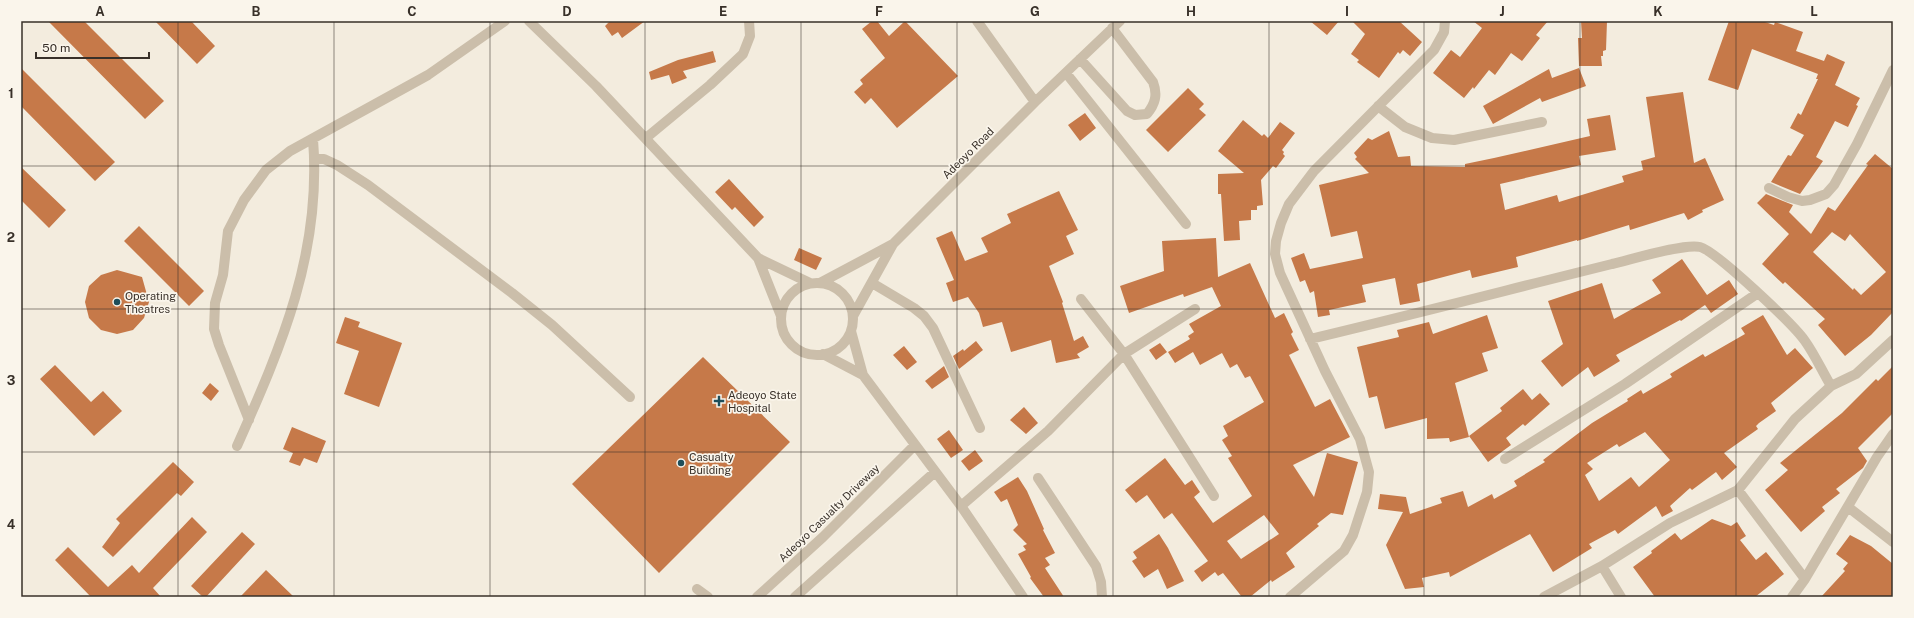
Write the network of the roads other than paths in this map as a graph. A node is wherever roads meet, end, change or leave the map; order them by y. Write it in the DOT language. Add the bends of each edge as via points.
graph roads {
  1 [pos="505,21"];
  2 [pos="529,21"];
  3 [pos="749,21"];
  4 [pos="977,21"];
  5 [pos="1445,21"];
  6 [pos="1116,25"];
  7 [pos="1080,59"];
  8 [pos="1893,70"];
  9 [pos="1066,72"];
  10 [pos="1035,102"];
  11 [pos="1378,106"];
  12 [pos="1542,122"];
  13 [pos="646,138"];
  14 [pos="314,139"];
  15 [pos="315,159"];
  16 [pos="1770,188"];
  17 [pos="1186,224"];
  18 [pos="893,244"];
  19 [pos="758,258"];
  20 [pos="815,283"];
  21 [pos="872,283"];
  22 [pos="1758,293"];
  23 [pos="1081,299"];
  24 [pos="1195,309"];
  25 [pos="781,316"];
  26 [pos="853,316"];
  27 [pos="851,331"];
  28 [pos="1310,339"];
  29 [pos="1893,340"];
  30 [pos="823,354"];
  31 [pos="1124,354"];
  32 [pos="863,375"];
  33 [pos="1831,386"];
  34 [pos="630,397"];
  35 [pos="249,420"];
  36 [pos="980,428"];
  37 [pos="1893,434"];
  38 [pos="237,446"];
  39 [pos="915,446"];
  40 [pos="1505,459"];
  41 [pos="935,472"];
  42 [pos="1038,478"];
  43 [pos="1738,490"];
  44 [pos="1214,496"];
  45 [pos="961,506"];
  46 [pos="1848,507"];
  47 [pos="1893,542"];
  48 [pos="1602,566"];
  49 [pos="1805,579"];
  50 [pos="697,588"];
  51 [pos="708,597"];
  52 [pos="757,597"];
  53 [pos="795,597"];
  54 [pos="1023,597"];
  55 [pos="1102,597"];
  56 [pos="1290,597"];
  57 [pos="1544,597"];
  58 [pos="1621,597"];
  59 [pos="1792,597"];
  1 -- 14 [label="street" via="428,75"];
  2 -- 13 [label="street"];
  3 -- 13 [label="street" via="750,36 743,54"];
  4 -- 10 [label="street"];
  5 -- 11 [label="street" via="1444,32 1434,50"];
  6 -- 7 [label="street, Adeoyo Road"];
  6 -- 7 [label="street" via="1155,88 1154,105 1147,114 1135,115 1127,111"];
  7 -- 9 [label="street, Adeoyo Road"];
  8 -- 16 [label="street" via="1857,144 1834,185 1826,194 1802,201"];
  9 -- 10 [label="street, Adeoyo Road"];
  9 -- 17 [label="street"];
  10 -- 18 [label="street, Adeoyo Road"];
  11 -- 12 [label="street" via="1405,127 1432,138 1454,140"];
  11 -- 28 [label="street" via="1314,171 1289,204 1281,223 1275,254 1280,272"];
  13 -- 19 [label="street"];
  14 -- 15 [label="street"];
  14 -- 35 [label="street" via="290,151 266,170 244,200 228,231 214,329"];
  15 -- 34 [label="street" via="324,159 337,165 368,185 512,293 580,350"];
  15 -- 35 [label="street" via="310,241 302,276 273,365"];
  18 -- 20 [label="street, Adeoyo Road"];
  18 -- 21 [label="street"];
  19 -- 20 [label="street"];
  19 -- 25 [label="street"];
  20 -- 25 [label="street" via="794,291 785,303"];
  20 -- 26 [label="street" via="830,285 839,290 851,306"];
  21 -- 26 [label="street"];
  21 -- 36 [label="street" via="924,316 933,328"];
  22 -- 28 [label="street" via="1717,257 1701,247 1688,246"];
  22 -- 33 [label="street" via="1805,340"];
  22 -- 40 [label="street" via="1625,384"];
  23 -- 31 [label="street"];
  24 -- 31 [label="street"];
  25 -- 30 [label="street" via="790,342 805,352"];
  26 -- 27 [label="street"];
  27 -- 30 [label="street" via="840,346"];
  27 -- 32 [label="street"];
  28 -- 56 [label="street" via="1360,439 1369,472 1367,492 1353,535 1344,551"];
  29 -- 33 [label="street" via="1856,374"];
  30 -- 32 [label="street"];
  31 -- 44 [label="street"];
  31 -- 45 [label="street" via="1048,431"];
  32 -- 39 [label="street"];
  33 -- 43 [label="street" via="1795,419"];
  35 -- 38 [label="street"];
  37 -- 46 [label="street"];
  39 -- 41 [label="street"];
  39 -- 52 [label="street, Adeoyo Casualty Driveway" via="823,537"];
  41 -- 45 [label="street"];
  41 -- 53 [label="street"];
  42 -- 55 [label="street" via="1096,566"];
  43 -- 48 [label="street" via="1670,523"];
  43 -- 49 [label="street"];
  45 -- 54 [label="street"];
  46 -- 47 [label="street"];
  46 -- 49 [label="street"];
  48 -- 57 [label="street"];
  48 -- 58 [label="street"];
  49 -- 59 [label="street"];
  50 -- 51 [label="street"];
}
